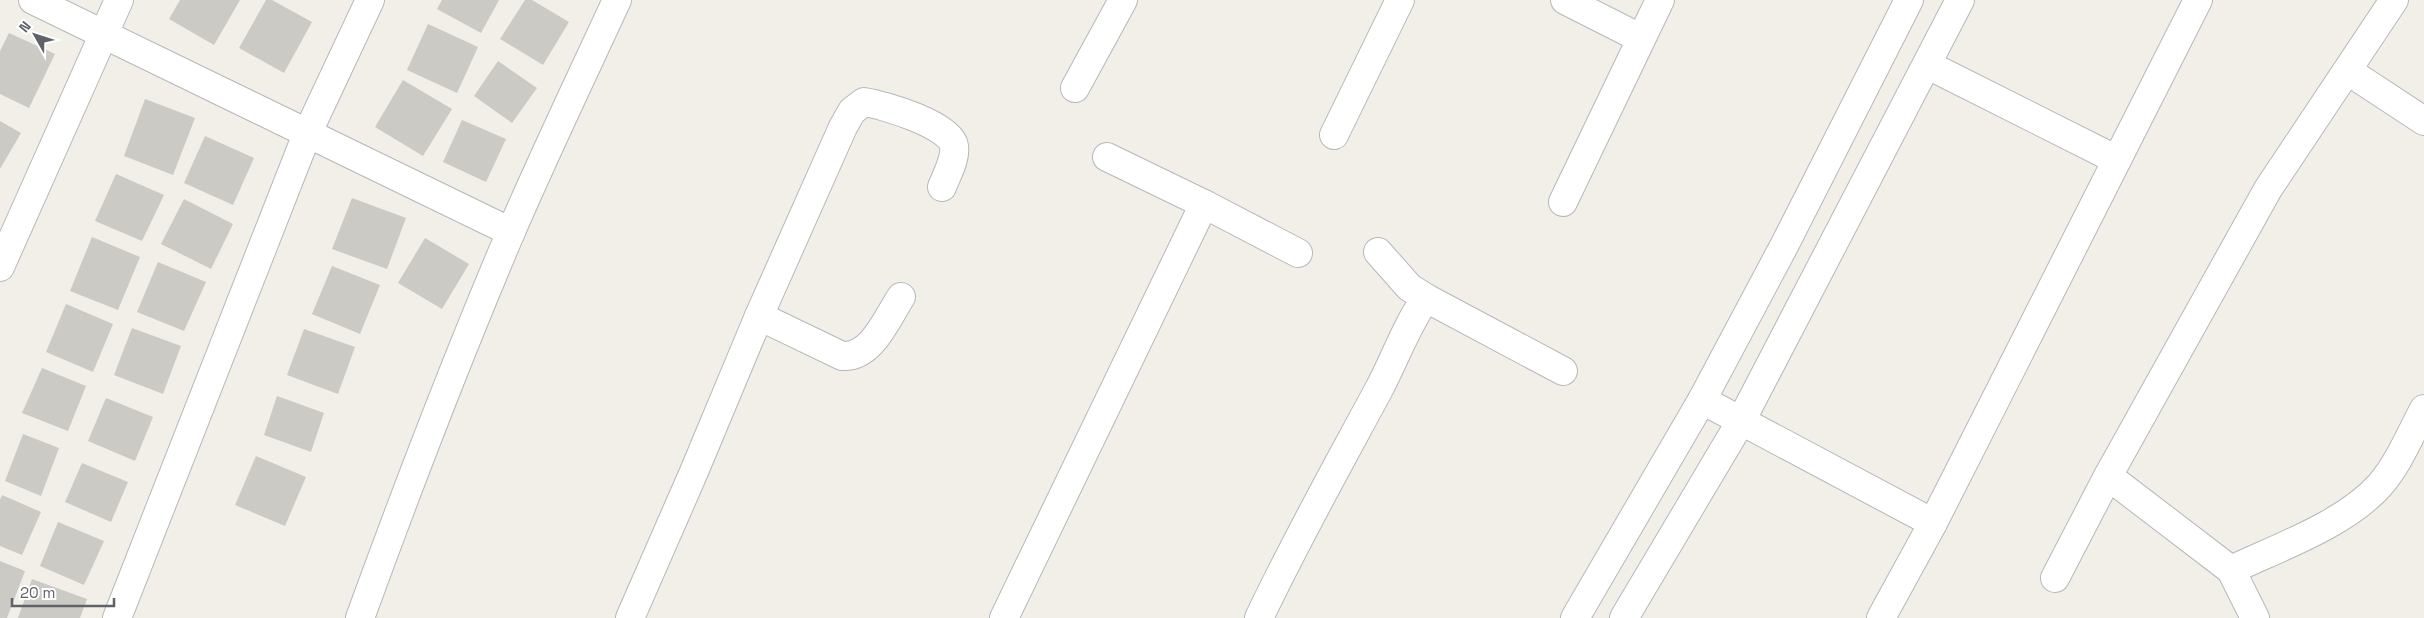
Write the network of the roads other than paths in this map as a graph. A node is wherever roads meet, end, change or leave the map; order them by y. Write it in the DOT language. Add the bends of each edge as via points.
graph roads {
  1 [pos="33,0"];
  2 [pos="120,0"];
  3 [pos="370,0"];
  4 [pos="617,0"];
  5 [pos="1123,0"];
  6 [pos="1400,0"];
  7 [pos="1565,0"];
  8 [pos="1660,0"];
  9 [pos="1909,0"];
  10 [pos="1960,0"];
  11 [pos="2198,0"];
  12 [pos="2394,0"];
  13 [pos="103,35"];
  14 [pos="1640,38"];
  15 [pos="1928,65"];
  16 [pos="2348,71"];
  17 [pos="1075,88"];
  18 [pos="2424,121"];
  19 [pos="307,134"];
  20 [pos="1334,135"];
  21 [pos="1107,157"];
  22 [pos="2117,160"];
  23 [pos="942,186"];
  24 [pos="1562,202"];
  25 [pos="1204,204"];
  26 [pos="511,232"];
  27 [pos="1378,252"];
  28 [pos="1298,253"];
  29 [pos="0,267"];
  30 [pos="901,297"];
  31 [pos="1426,298"];
  32 [pos="759,316"];
  33 [pos="1563,371"];
  34 [pos="1702,400"];
  35 [pos="2424,409"];
  36 [pos="1741,421"];
  37 [pos="2108,476"];
  38 [pos="1933,523"];
  39 [pos="2231,570"];
  40 [pos="2055,578"];
  41 [pos="118,618"];
  42 [pos="360,618"];
  43 [pos="630,618"];
  44 [pos="1004,618"];
  45 [pos="1259,618"];
  46 [pos="1575,618"];
  47 [pos="1624,618"];
  48 [pos="1881,618"];
  49 [pos="2256,618"];
  1 -- 13 [label="street"];
  2 -- 13 [label="street"];
  3 -- 19 [label="street"];
  4 -- 26 [label="street"];
  5 -- 17 [label="street"];
  6 -- 20 [label="street"];
  7 -- 14 [label="street"];
  8 -- 14 [label="street"];
  9 -- 34 [label="street"];
  10 -- 15 [label="street"];
  11 -- 22 [label="street"];
  12 -- 16 [label="street"];
  13 -- 19 [label="street"];
  13 -- 29 [label="street"];
  14 -- 24 [label="street"];
  15 -- 22 [label="street"];
  15 -- 36 [label="street"];
  16 -- 18 [label="street"];
  16 -- 37 [label="street" via="2268,189"];
  19 -- 26 [label="street"];
  19 -- 41 [label="street"];
  21 -- 25 [label="street"];
  22 -- 38 [label="street"];
  23 -- 32 [label="street" via="954,154 954,144 949,135 906,114 864,102 852,111 843,127"];
  25 -- 28 [label="street"];
  25 -- 44 [label="street"];
  26 -- 42 [label="street" via="415,464"];
  27 -- 31 [label="street" via="1409,287"];
  30 -- 32 [label="street" via="875,338 863,352 853,357 842,356"];
  31 -- 33 [label="street"];
  31 -- 45 [label="street" via="1303,528"];
  32 -- 43 [label="street"];
  34 -- 36 [label="street"];
  34 -- 46 [label="street"];
  35 -- 39 [label="street" via="2396,463 2360,506"];
  36 -- 38 [label="street"];
  36 -- 47 [label="street"];
  37 -- 39 [label="street"];
  37 -- 40 [label="street"];
  38 -- 48 [label="street"];
  39 -- 49 [label="street"];
}
